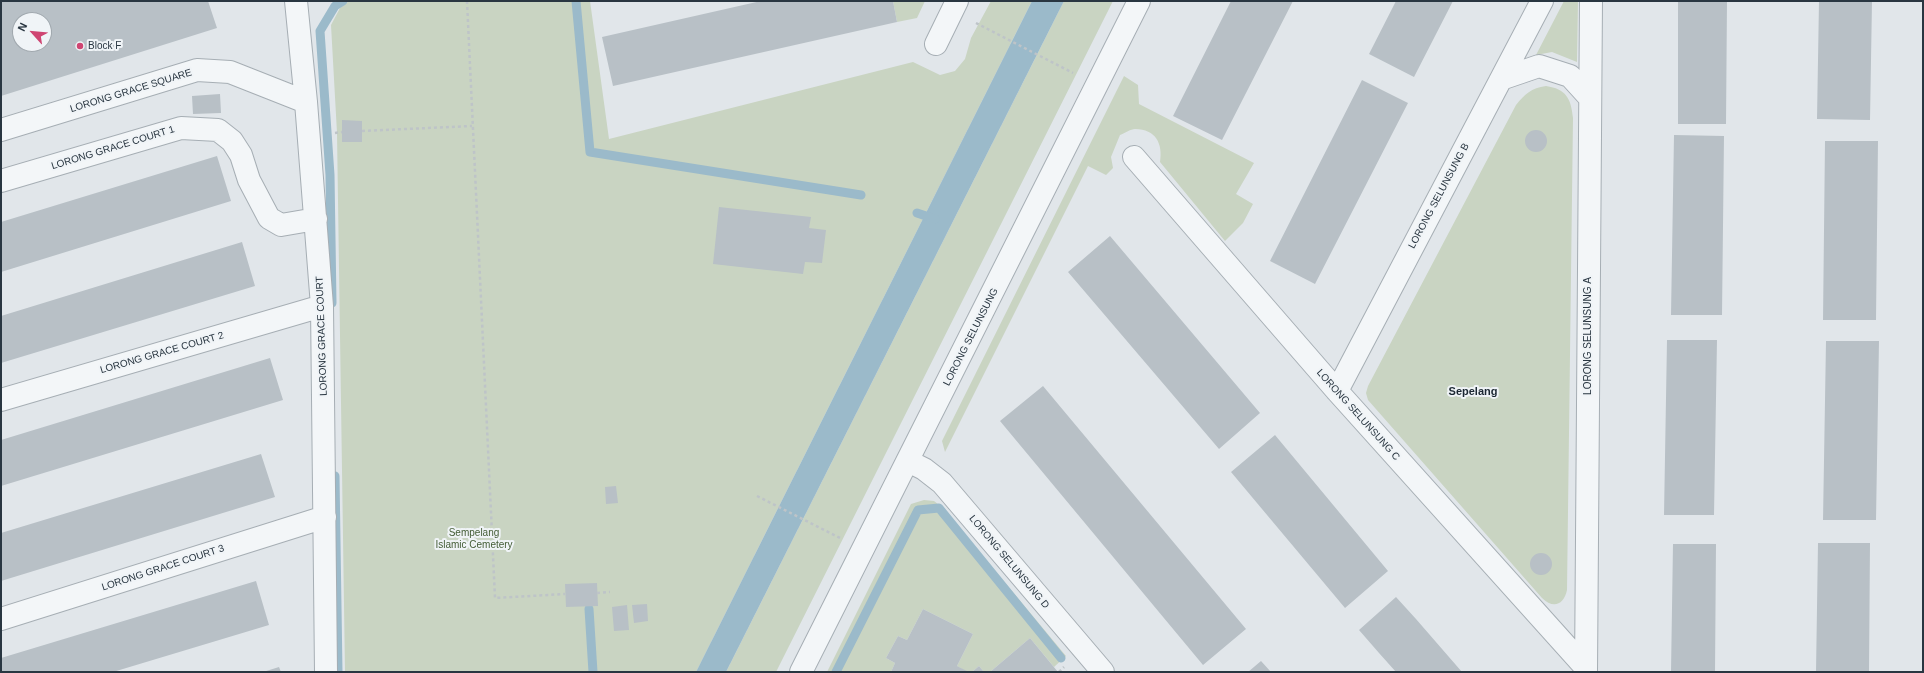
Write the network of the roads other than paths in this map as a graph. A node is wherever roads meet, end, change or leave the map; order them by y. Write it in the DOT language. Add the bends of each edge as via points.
graph roads {
  1 [pos="296,1"];
  2 [pos="958,1"];
  3 [pos="1139,1"];
  4 [pos="1542,1"];
  5 [pos="1591,1"];
  6 [pos="936,44"];
  7 [pos="1501,79"];
  8 [pos="1590,98"];
  9 [pos="306,102"];
  10 [pos="1,130"];
  11 [pos="1134,157"];
  12 [pos="1,182"];
  13 [pos="316,220"];
  14 [pos="322,306"];
  15 [pos="1336,391"];
  16 [pos="1,400"];
  17 [pos="908,462"];
  18 [pos="325,517"];
  19 [pos="1,619"];
  20 [pos="1586,670"];
  21 [pos="326,672"];
  22 [pos="801,672"];
  23 [pos="1102,672"];
  1 -- 9 [label="street, LORONG GRACE COURT"];
  2 -- 6 [label="street"];
  3 -- 17 [label="street, LORONG SELUNSUNG"];
  4 -- 7 [label="street, LORONG SELUNSUNG B"];
  5 -- 8 [label="street, LORONG SELUNSUNG A"];
  7 -- 8 [label="street" via="1539,66 1570,76"];
  7 -- 15 [label="street, LORONG SELUNSUNG B"];
  8 -- 20 [label="street, LORONG SELUNSUNG A"];
  9 -- 10 [label="street, LORONG GRACE SQUARE" via="230,72 197,70"];
  9 -- 13 [label="street, LORONG GRACE COURT"];
  11 -- 15 [label="street, LORONG SELUNSUNG C"];
  12 -- 13 [label="street, LORONG GRACE COURT 1" via="181,128 218,130 232,141 241,155 249,180 269,218 281,225"];
  13 -- 14 [label="street, LORONG GRACE COURT"];
  14 -- 16 [label="street, LORONG GRACE COURT 2"];
  14 -- 18 [label="street, LORONG GRACE COURT"];
  15 -- 20 [label="street, LORONG SELUNSUNG C"];
  17 -- 22 [label="street, LORONG SELUNSUNG"];
  17 -- 23 [label="street, LORONG SELUNSUNG D" via="924,469 942,483"];
  18 -- 19 [label="street, LORONG GRACE COURT 3"];
  18 -- 21 [label="street, LORONG GRACE COURT"];
}
